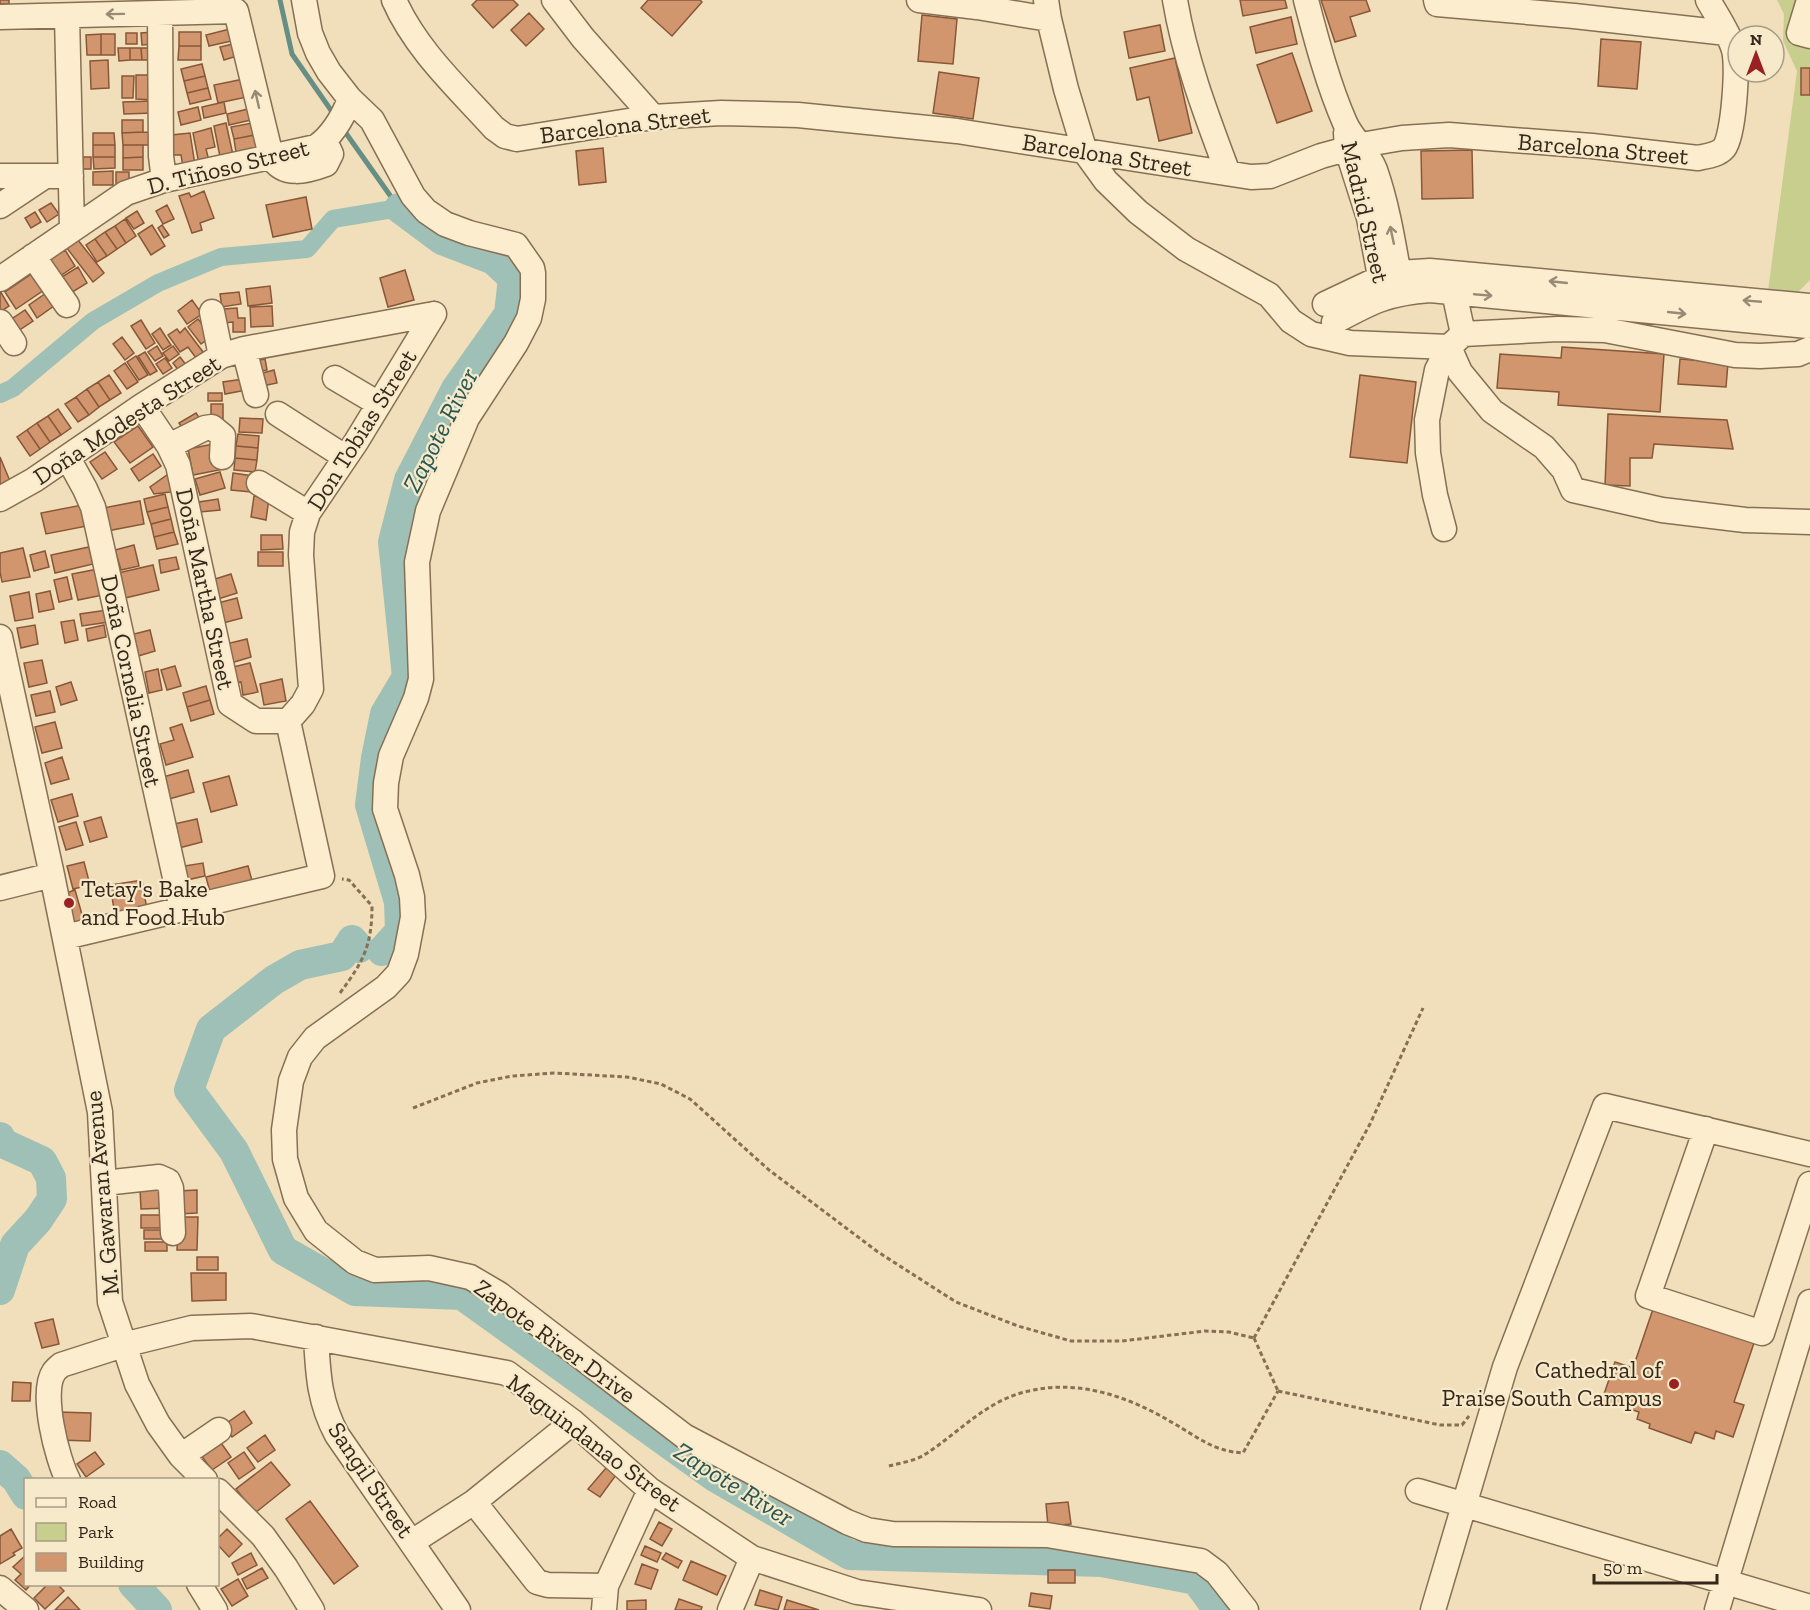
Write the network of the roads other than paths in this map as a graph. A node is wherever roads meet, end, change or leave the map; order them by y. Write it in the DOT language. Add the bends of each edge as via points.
graph roads {
  1 [pos="304,0"];
  2 [pos="394,0"];
  3 [pos="554,0"];
  4 [pos="920,0"];
  5 [pos="1175,0"];
  6 [pos="1306,0"];
  7 [pos="1436,0"];
  8 [pos="1708,0"];
  9 [pos="1809,0"];
  10 [pos="1571,8"];
  11 [pos="1048,10"];
  12 [pos="160,13"];
  13 [pos="68,16"];
  14 [pos="0,17"];
  15 [pos="1726,31"];
  16 [pos="1726,33"];
  17 [pos="1810,36"];
  18 [pos="1735,84"];
  19 [pos="348,105"];
  20 [pos="653,117"];
  21 [pos="1352,140"];
  22 [pos="1085,152"];
  23 [pos="271,156"];
  24 [pos="1228,173"];
  25 [pos="0,176"];
  26 [pos="45,176"];
  27 [pos="71,176"];
  28 [pos="164,180"];
  29 [pos="0,206"];
  30 [pos="72,229"];
  31 [pos="33,256"];
  32 [pos="1,275"];
  33 [pos="1391,285"];
  34 [pos="1454,292"];
  35 [pos="67,305"];
  36 [pos="212,312"];
  37 [pos="1330,313"];
  38 [pos="434,314"];
  39 [pos="0,322"];
  40 [pos="1810,325"];
  41 [pos="1456,340"];
  42 [pos="14,343"];
  43 [pos="244,349"];
  44 [pos="221,356"];
  45 [pos="335,378"];
  46 [pos="256,395"];
  47 [pos="379,404"];
  48 [pos="142,406"];
  49 [pos="278,414"];
  50 [pos="169,446"];
  51 [pos="222,457"];
  52 [pos="345,457"];
  53 [pos="68,458"];
  54 [pos="259,483"];
  55 [pos="0,499"];
  56 [pos="308,513"];
  57 [pos="1810,522"];
  58 [pos="1444,529"];
  59 [pos="0,637"];
  60 [pos="288,721"];
  61 [pos="52,875"];
  62 [pos="0,888"];
  63 [pos="182,909"];
  64 [pos="65,937"];
  65 [pos="1706,1129"];
  66 [pos="1810,1154"];
  67 [pos="104,1183"];
  68 [pos="1810,1184"];
  69 [pos="173,1233"];
  70 [pos="1810,1302"];
  71 [pos="316,1337"];
  72 [pos="123,1345"];
  73 [pos="573,1422"];
  74 [pos="219,1430"];
  75 [pos="181,1456"];
  76 [pos="67,1478"];
  77 [pos="204,1478"];
  78 [pos="651,1490"];
  79 [pos="1418,1491"];
  80 [pos="219,1492"];
  81 [pos="474,1502"];
  82 [pos="1464,1505"];
  83 [pos="412,1542"];
  84 [pos="752,1558"];
  85 [pos="1725,1582"];
  86 [pos="200,1586"];
  87 [pos="606,1586"];
  88 [pos="0,1588"];
  89 [pos="855,1601"];
  90 [pos="1810,1607"];
  91 [pos="26,1610"];
  92 [pos="215,1610"];
  93 [pos="312,1610"];
  94 [pos="458,1610"];
  95 [pos="604,1610"];
  96 [pos="730,1610"];
  97 [pos="979,1610"];
  98 [pos="1246,1610"];
  99 [pos="1433,1610"];
  100 [pos="1717,1610"];
  1 -- 19 [label="street, Zapote River Drive" via="318,53"];
  2 -- 20 [label="street, Barcelona Street" via="413,35 434,62 505,136 528,138"];
  3 -- 20 [label="street"];
  4 -- 11 [label="street"];
  5 -- 24 [label="street" via="1192,70"];
  6 -- 21 [label="street, Madrid Street"];
  7 -- 10 [label="street" via="1437,4"];
  8 -- 15 [label="street, Barcelona Street"];
  9 -- 17 [label="street" via="1799,33"];
  10 -- 16 [label="street"];
  11 -- 22 [label="street"];
  12 -- 13 [label="street, one-way"];
  23 -- 12 [label="street, one-way" via="236,11"];
  12 -- 28 [label="street"];
  13 -- 14 [label="street"];
  13 -- 27 [label="street"];
  18 -- 21 [label="street, Barcelona Street" via="1724,148 1698,158 1449,135"];
  19 -- 23 [label="street, D. Tiñoso Street" via="328,137 316,147"];
  19 -- 98 [label="street, Zapote River Drive" via="372,120 426,211 445,224 516,245 532,268 533,299 529,318 516,343 467,418 428,511 417,562 421,679 391,756 386,783 385,809 412,897 413,917 406,954 399,973 386,987 315,1038 300,1057 291,1081 284,1130 285,1159 296,1198 316,1231 355,1262 375,1270 429,1268 470,1278 499,1294 684,1436 848,1522 893,1534 1047,1535 1201,1561 1217,1573"];
  20 -- 22 [label="street, Barcelona Street" via="721,113 798,115 957,131"];
  21 -- 24 [label="street, Barcelona Street" via="1270,176"];
  21 -- 33 [label="street, Madrid Street" via="1374,168 1387,213"];
  22 -- 24 [label="street, Barcelona Street"];
  22 -- 41 [label="street" via="1106,181 1138,213 1186,249 1269,295 1291,321 1311,334 1350,344"];
  23 -- 28 [label="street, D. Tiñoso Street"];
  25 -- 26 [label="street"];
  26 -- 27 [label="street"];
  26 -- 29 [label="street"];
  27 -- 30 [label="street"];
  28 -- 30 [label="street, D. Tiñoso Street" via="126,193"];
  30 -- 31 [label="street, D. Tiñoso Street"];
  31 -- 32 [label="street, D. Tiñoso Street"];
  31 -- 35 [label="street"];
  33 -- 34 [label="street"];
  33 -- 37 [label="street"];
  40 -- 33 [label="street, one-way" via="1471,274 1430,271"];
  34 -- 40 [label="street, one-way"];
  34 -- 41 [label="street"];
  36 -- 44 [label="street"];
  38 -- 43 [label="street, Doña Modesta Street"];
  38 -- 47 [label="street, Don Tobias Street"];
  39 -- 42 [label="street"];
  40 -- 41 [label="street" via="1788,354 1735,355 1605,330 1558,329"];
  41 -- 57 [label="street" via="1460,372 1492,411 1544,447 1564,470 1573,490 1662,510 1744,520"];
  41 -- 58 [label="street" via="1437,370 1427,420 1434,495"];
  43 -- 44 [label="street, Doña Modesta Street"];
  43 -- 46 [label="street"];
  44 -- 48 [label="street, Doña Modesta Street"];
  45 -- 47 [label="street"];
  47 -- 52 [label="street, Don Tobias Street"];
  48 -- 50 [label="street, Doña Martha Street"];
  48 -- 53 [label="street, Doña Modesta Street"];
  49 -- 52 [label="street"];
  50 -- 51 [label="street" via="212,428 223,436"];
  50 -- 60 [label="street, Doña Martha Street" via="178,465 230,704 256,721"];
  52 -- 56 [label="street, Don Tobias Street"];
  53 -- 55 [label="street, Doña Modesta Street"];
  53 -- 63 [label="street, Doña Cornelia Street" via="93,507"];
  54 -- 56 [label="street"];
  56 -- 60 [label="street, Don Tobias Street" via="301,555 311,689"];
  59 -- 61 [label="street, M. Gawaran Avenue"];
  60 -- 63 [label="street" via="322,876"];
  61 -- 62 [label="street"];
  61 -- 64 [label="street, M. Gawaran Avenue"];
  63 -- 64 [label="street"];
  64 -- 67 [label="street, M. Gawaran Avenue" via="100,1112"];
  65 -- 66 [label="street"];
  65 -- 68 [label="street" via="1647,1296 1762,1333"];
  65 -- 82 [label="street" via="1605,1106 1505,1367"];
  67 -- 69 [label="street" via="159,1177 168,1181"];
  67 -- 72 [label="street, M. Gawaran Avenue" via="110,1302"];
  70 -- 85 [label="street"];
  71 -- 72 [label="street, Maguindanao Street" via="251,1326 192,1328"];
  71 -- 73 [label="street, Maguindanao Street" via="507,1373"];
  71 -- 83 [label="street, Sangil Street" via="318,1381 329,1420"];
  72 -- 75 [label="street, M. Gawaran Avenue" via="137,1384"];
  72 -- 76 [label="street, Maguindanao Street" via="61,1365 54,1371 49,1404 55,1445"];
  73 -- 78 [label="street, Maguindanao Street"];
  73 -- 81 [label="street"];
  74 -- 75 [label="street"];
  75 -- 77 [label="street, M. Gawaran Avenue"];
  78 -- 84 [label="street, Maguindanao Street"];
  78 -- 87 [label="street"];
  79 -- 82 [label="street"];
  80 -- 93 [label="street" via="263,1536"];
  81 -- 83 [label="street"];
  81 -- 87 [label="street" via="537,1582 548,1586"];
  82 -- 85 [label="street"];
  82 -- 99 [label="street"];
  83 -- 94 [label="street, Sangil Street"];
  84 -- 89 [label="street, Maguindanao Street"];
  84 -- 96 [label="street"];
  85 -- 90 [label="street"];
  85 -- 100 [label="street"];
  86 -- 92 [label="street"];
  87 -- 95 [label="street"];
  88 -- 91 [label="street"];
  89 -- 97 [label="street, Maguindanao Street"];
}
